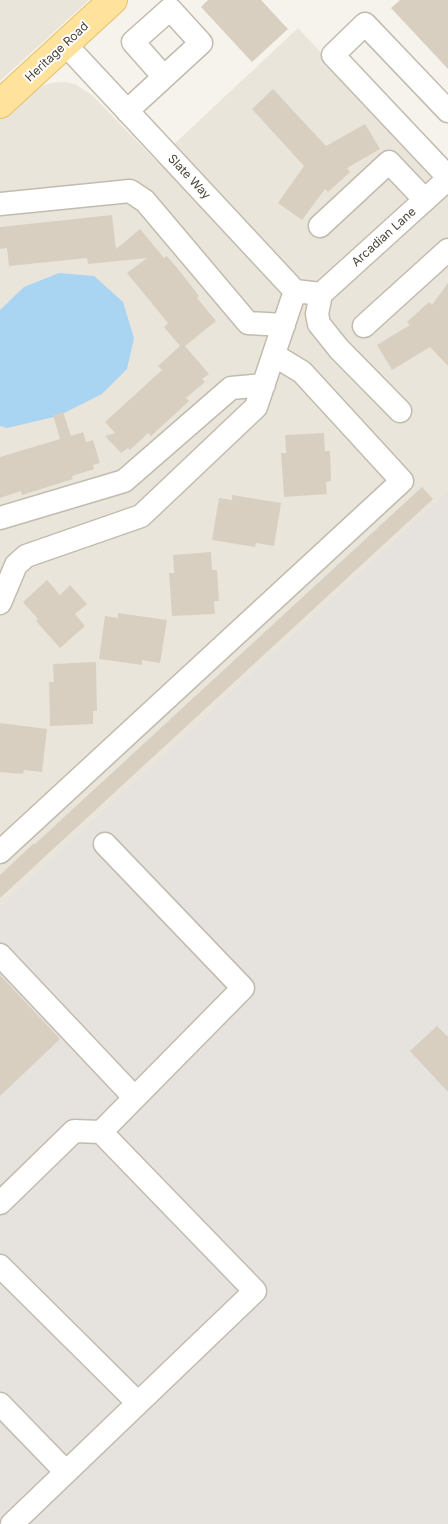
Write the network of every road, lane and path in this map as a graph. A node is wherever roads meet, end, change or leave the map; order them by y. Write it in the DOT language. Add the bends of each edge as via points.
graph roads {
  1 [pos="113,0"];
  2 [pos="65,44"];
  3 [pos="164,77"];
  4 [pos="0,104"];
  5 [pos="127,111"];
  6 [pos="448,111"];
  7 [pos="441,190"];
  8 [pos="0,204"];
  9 [pos="320,226"];
  10 [pos="448,250"];
  11 [pos="295,291"];
  12 [pos="321,294"];
  13 [pos="284,325"];
  14 [pos="364,326"];
  15 [pos="274,355"];
  16 [pos="264,385"];
  17 [pos="400,411"];
  18 [pos="0,518"];
  19 [pos="0,603"];
  20 [pos="105,844"];
  21 [pos="0,852"];
  22 [pos="0,955"];
  23 [pos="134,1097"];
  24 [pos="101,1132"];
  25 [pos="0,1203"];
  26 [pos="0,1266"];
  27 [pos="0,1404"];
  28 [pos="138,1404"];
  29 [pos="66,1472"];
  30 [pos="12,1524"];
  1 -- 2 [label="main road, Heritage Road"];
  2 -- 4 [label="main road, Heritage Road"];
  2 -- 5 [label="street, Slate Way"];
  3 -- 5 [label="street"];
  5 -- 11 [label="street, Slate Way"];
  6 -- 7 [label="street" via="365,24 333,55"];
  7 -- 9 [label="street" via="389,162"];
  7 -- 12 [label="street, Arcadian Lane"];
  8 -- 13 [label="street" via="130,192 145,201 248,323"];
  10 -- 14 [label="street"];
  11 -- 12 [label="street"];
  11 -- 13 [label="street"];
  12 -- 17 [label="street" via="318,324"];
  13 -- 15 [label="street"];
  15 -- 16 [label="street"];
  15 -- 21 [label="street" via="302,372 402,481"];
  16 -- 18 [label="street" via="231,388 124,481"];
  16 -- 19 [label="street" via="256,407 141,516 26,556 16,565"];
  20 -- 23 [label="street" via="243,988"];
  22 -- 23 [label="street"];
  23 -- 24 [label="street"];
  24 -- 25 [label="street" via="74,1131"];
  24 -- 28 [label="street" via="256,1291"];
  26 -- 28 [label="street"];
  27 -- 29 [label="street"];
  28 -- 29 [label="street"];
  29 -- 30 [label="street"];
}
